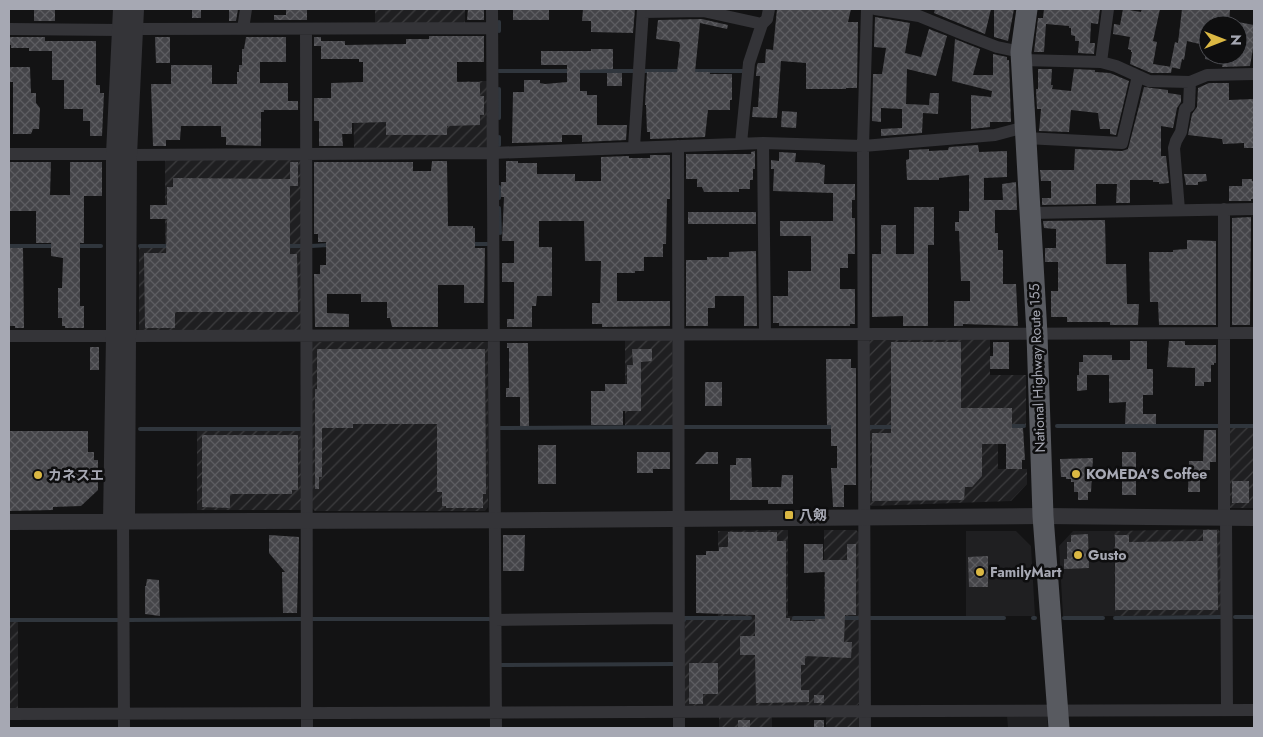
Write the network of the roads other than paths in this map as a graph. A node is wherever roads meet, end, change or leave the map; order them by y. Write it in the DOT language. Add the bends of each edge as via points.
graph roads {
  1 [pos="122,9"];
  2 [pos="136,9"];
  3 [pos="246,9"];
  4 [pos="492,9"];
  5 [pos="769,9"];
  6 [pos="867,9"];
  7 [pos="875,9"];
  8 [pos="1027,9"];
  9 [pos="1108,9"];
  10 [pos="643,11"];
  11 [pos="920,12"];
  12 [pos="762,24"];
  13 [pos="492,28"];
  14 [pos="9,29"];
  15 [pos="243,29"];
  16 [pos="306,29"];
  17 [pos="127,30"];
  18 [pos="1022,56"];
  19 [pos="1102,62"];
  20 [pos="1254,74"];
  21 [pos="1138,76"];
  22 [pos="1190,82"];
  23 [pos="1025,133"];
  24 [pos="741,143"];
  25 [pos="763,143"];
  26 [pos="678,146"];
  27 [pos="863,146"];
  28 [pos="634,147"];
  29 [pos="492,153"];
  30 [pos="9,154"];
  31 [pos="122,154"];
  32 [pos="306,154"];
  33 [pos="1224,209"];
  34 [pos="1254,209"];
  35 [pos="1178,210"];
  36 [pos="1030,213"];
  37 [pos="1224,333"];
  38 [pos="1254,333"];
  39 [pos="678,334"];
  40 [pos="765,334"];
  41 [pos="863,334"];
  42 [pos="1037,334"];
  43 [pos="306,335"];
  44 [pos="494,335"];
  45 [pos="9,336"];
  46 [pos="121,336"];
  47 [pos="1043,516"];
  48 [pos="863,518"];
  49 [pos="1225,518"];
  50 [pos="1254,518"];
  51 [pos="679,520"];
  52 [pos="120,521"];
  53 [pos="306,521"];
  54 [pos="495,521"];
  55 [pos="9,522"];
  56 [pos="679,618"];
  57 [pos="495,620"];
  58 [pos="1227,710"];
  59 [pos="1254,710"];
  60 [pos="679,712"];
  61 [pos="865,712"];
  62 [pos="307,713"];
  63 [pos="496,713"];
  64 [pos="9,714"];
  65 [pos="124,714"];
  66 [pos="1058,720"];
  67 [pos="124,728"];
  68 [pos="307,728"];
  69 [pos="496,728"];
  70 [pos="679,728"];
  71 [pos="865,728"];
  1 -- 17 [label="street"];
  2 -- 17 [label="street"];
  3 -- 15 [label="street"];
  4 -- 13 [label="street"];
  5 -- 12 [label="street"];
  6 -- 27 [label="street"];
  7 -- 11 [label="street"];
  8 -- 18 [label="highway, National Highway Route 155"];
  9 -- 19 [label="street"];
  10 -- 12 [label="street" via="703,11"];
  10 -- 28 [label="street"];
  11 -- 18 [label="street" via="983,42"];
  12 -- 24 [label="street" via="749,63"];
  13 -- 16 [label="street"];
  13 -- 29 [label="street"];
  14 -- 17 [label="street"];
  15 -- 16 [label="street"];
  15 -- 17 [label="street"];
  16 -- 32 [label="street"];
  17 -- 31 [label="street"];
  18 -- 19 [label="street"];
  18 -- 23 [label="highway, National Highway Route 155"];
  19 -- 21 [label="street"];
  20 -- 22 [label="street" via="1207,75"];
  21 -- 22 [label="street" via="1149,81"];
  21 -- 23 [label="street" via="1122,142"];
  22 -- 35 [label="street" via="1189,106 1185,109 1174,148"];
  23 -- 27 [label="street"];
  23 -- 36 [label="highway, National Highway Route 155"];
  24 -- 25 [label="street"];
  24 -- 26 [label="street"];
  25 -- 27 [label="street"];
  25 -- 40 [label="street"];
  26 -- 28 [label="street"];
  26 -- 39 [label="street"];
  27 -- 41 [label="street"];
  28 -- 29 [label="street"];
  29 -- 32 [label="street"];
  29 -- 44 [label="street"];
  30 -- 31 [label="street"];
  31 -- 32 [label="street"];
  31 -- 46 [label="street"];
  32 -- 43 [label="street"];
  33 -- 34 [label="street"];
  33 -- 35 [label="street"];
  33 -- 37 [label="street"];
  35 -- 36 [label="street"];
  36 -- 42 [label="highway, National Highway Route 155"];
  37 -- 38 [label="street"];
  37 -- 42 [label="street"];
  37 -- 49 [label="street"];
  39 -- 40 [label="street"];
  39 -- 44 [label="street"];
  39 -- 51 [label="street"];
  40 -- 41 [label="street"];
  41 -- 42 [label="street"];
  41 -- 48 [label="street"];
  42 -- 47 [label="highway, National Highway Route 155"];
  43 -- 44 [label="street"];
  43 -- 46 [label="street"];
  43 -- 53 [label="street"];
  44 -- 54 [label="street"];
  45 -- 46 [label="street"];
  46 -- 52 [label="street"];
  47 -- 48 [label="street"];
  47 -- 49 [label="street"];
  47 -- 66 [label="highway, National Highway Route 155"];
  48 -- 51 [label="street"];
  48 -- 61 [label="street"];
  49 -- 50 [label="street"];
  49 -- 58 [label="street"];
  51 -- 54 [label="street"];
  51 -- 56 [label="street"];
  52 -- 53 [label="street"];
  52 -- 55 [label="street"];
  52 -- 65 [label="street"];
  53 -- 54 [label="street"];
  53 -- 62 [label="street"];
  54 -- 57 [label="street"];
  56 -- 57 [label="street"];
  56 -- 60 [label="street"];
  57 -- 63 [label="street"];
  58 -- 59 [label="street"];
  58 -- 66 [label="street"];
  60 -- 61 [label="street"];
  60 -- 63 [label="street"];
  60 -- 70 [label="street"];
  61 -- 66 [label="street"];
  61 -- 71 [label="street"];
  62 -- 63 [label="street"];
  62 -- 65 [label="street"];
  62 -- 68 [label="street"];
  63 -- 69 [label="street"];
  64 -- 65 [label="street"];
  65 -- 67 [label="street"];
}
